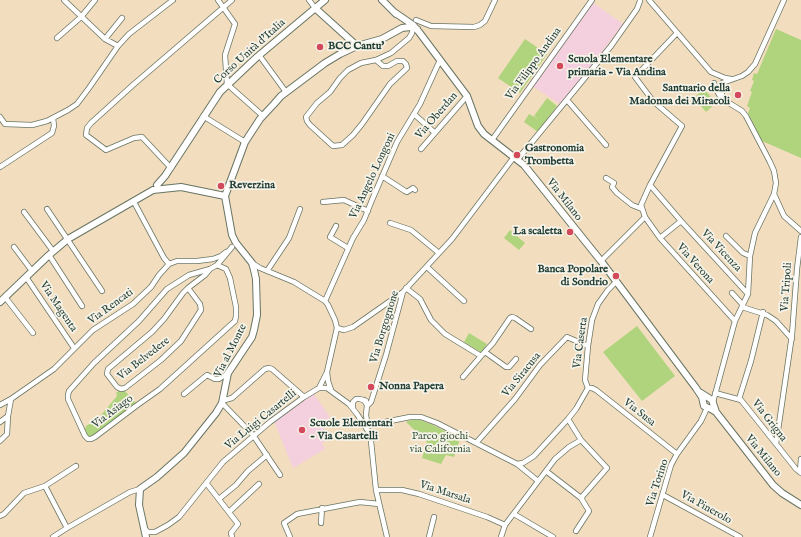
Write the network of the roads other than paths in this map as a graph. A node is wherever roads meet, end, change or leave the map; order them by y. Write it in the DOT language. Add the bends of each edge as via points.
graph roads {
  1 [pos="64,0"];
  2 [pos="95,0"];
  3 [pos="173,0"];
  4 [pos="218,0"];
  5 [pos="232,0"];
  6 [pos="309,0"];
  7 [pos="325,0"];
  8 [pos="382,0"];
  9 [pos="495,0"];
  10 [pos="592,0"];
  11 [pos="784,0"];
  12 [pos="644,1"];
  13 [pos="387,3"];
  14 [pos="224,8"];
  15 [pos="316,8"];
  16 [pos="394,12"];
  17 [pos="81,17"];
  18 [pos="122,18"];
  19 [pos="416,20"];
  20 [pos="402,28"];
  21 [pos="415,28"];
  22 [pos="677,33"];
  23 [pos="57,38"];
  24 [pos="105,39"];
  25 [pos="118,46"];
  26 [pos="357,46"];
  27 [pos="259,55"];
  28 [pos="376,60"];
  29 [pos="440,60"];
  30 [pos="708,69"];
  31 [pos="720,75"];
  32 [pos="735,78"];
  33 [pos="714,82"];
  34 [pos="722,83"];
  35 [pos="227,84"];
  36 [pos="286,92"];
  37 [pos="467,96"];
  38 [pos="723,99"];
  39 [pos="567,100"];
  40 [pos="414,114"];
  41 [pos="203,116"];
  42 [pos="263,116"];
  43 [pos="0,117"];
  44 [pos="53,118"];
  45 [pos="436,133"];
  46 [pos="492,140"];
  47 [pos="245,142"];
  48 [pos="606,145"];
  49 [pos="421,149"];
  50 [pos="516,158"];
  51 [pos="0,168"];
  52 [pos="171,168"];
  53 [pos="382,176"];
  54 [pos="606,178"];
  55 [pos="650,185"];
  56 [pos="154,188"];
  57 [pos="415,190"];
  58 [pos="774,194"];
  59 [pos="225,196"];
  60 [pos="134,202"];
  61 [pos="323,202"];
  62 [pos="300,208"];
  63 [pos="47,209"];
  64 [pos="642,209"];
  65 [pos="24,212"];
  66 [pos="368,212"];
  67 [pos="645,217"];
  68 [pos="681,221"];
  69 [pos="390,223"];
  70 [pos="336,226"];
  71 [pos="801,231"];
  72 [pos="726,236"];
  73 [pos="801,237"];
  74 [pos="660,238"];
  75 [pos="68,239"];
  76 [pos="234,245"];
  77 [pos="14,246"];
  78 [pos="348,248"];
  79 [pos="51,253"];
  80 [pos="439,253"];
  81 [pos="750,256"];
  82 [pos="600,261"];
  83 [pos="169,264"];
  84 [pos="217,265"];
  85 [pos="426,266"];
  86 [pos="210,269"];
  87 [pos="256,269"];
  88 [pos="32,271"];
  89 [pos="267,271"];
  90 [pos="26,277"];
  91 [pos="616,282"];
  92 [pos="188,288"];
  93 [pos="404,290"];
  94 [pos="102,291"];
  95 [pos="732,293"];
  96 [pos="748,294"];
  97 [pos="5,297"];
  98 [pos="325,301"];
  99 [pos="464,301"];
  100 [pos="0,302"];
  101 [pos="82,306"];
  102 [pos="742,306"];
  103 [pos="763,312"];
  104 [pos="735,321"];
  105 [pos="337,328"];
  106 [pos="531,329"];
  107 [pos="32,333"];
  108 [pos="792,339"];
  109 [pos="588,346"];
  110 [pos="74,348"];
  111 [pos="485,352"];
  112 [pos="481,356"];
  113 [pos="516,359"];
  114 [pos="327,372"];
  115 [pos="228,373"];
  116 [pos="463,377"];
  117 [pos="319,388"];
  118 [pos="588,388"];
  119 [pos="331,390"];
  120 [pos="715,393"];
  121 [pos="184,394"];
  122 [pos="304,397"];
  123 [pos="342,398"];
  124 [pos="739,398"];
  125 [pos="11,399"];
  126 [pos="372,399"];
  127 [pos="222,400"];
  128 [pos="355,400"];
  129 [pos="364,400"];
  130 [pos="708,403"];
  131 [pos="0,405"];
  132 [pos="367,407"];
  133 [pos="354,410"];
  134 [pos="8,416"];
  135 [pos="568,419"];
  136 [pos="0,422"];
  137 [pos="368,425"];
  138 [pos="253,435"];
  139 [pos="581,440"];
  140 [pos="0,442"];
  141 [pos="476,443"];
  142 [pos="776,444"];
  143 [pos="677,454"];
  144 [pos="267,455"];
  145 [pos="801,459"];
  146 [pos="517,464"];
  147 [pos="76,466"];
  148 [pos="546,471"];
  149 [pos="800,472"];
  150 [pos="280,475"];
  151 [pos="538,481"];
  152 [pos="207,484"];
  153 [pos="259,484"];
  154 [pos="45,486"];
  155 [pos="140,489"];
  156 [pos="376,490"];
  157 [pos="130,492"];
  158 [pos="663,495"];
  159 [pos="581,498"];
  160 [pos="219,499"];
  161 [pos="138,502"];
  162 [pos="379,504"];
  163 [pos="801,506"];
  164 [pos="322,508"];
  165 [pos="229,512"];
  166 [pos="514,514"];
  167 [pos="0,516"];
  168 [pos="434,517"];
  169 [pos="321,523"];
  170 [pos="505,524"];
  171 [pos="67,528"];
  172 [pos="145,528"];
  173 [pos="576,531"];
  174 [pos="153,532"];
  175 [pos="54,537"];
  176 [pos="147,537"];
  177 [pos="232,537"];
  178 [pos="290,537"];
  179 [pos="387,537"];
  180 [pos="429,537"];
  181 [pos="501,537"];
  182 [pos="552,537"];
  183 [pos="650,537"];
  184 [pos="740,537"];
  1 -- 17 [label="street"];
  2 -- 17 [label="street"];
  3 -- 25 [label="street"];
  4 -- 14 [label="street"];
  5 -- 14 [label="street"];
  6 -- 15 [label="street"];
  7 -- 15 [label="main road, Corso Unità d'Italia"];
  8 -- 13 [label="main road, Via Milano"];
  9 -- 19 [label="street" via="485,21 474,27 432,26"];
  10 -- 46 [label="street, Via Filippo Andina"];
  11 -- 32 [label="street" via="756,64 745,74"];
  12 -- 22 [label="street" via="652,4"];
  12 -- 39 [label="street, Via Borgognone"];
  13 -- 16 [label="main road, Via Milano"];
  14 -- 35 [label="street" via="236,24 225,55"];
  14 -- 52 [label="street" via="87,128 86,135 106,150 142,137"];
  15 -- 26 [label="main road"];
  15 -- 27 [label="main road, Corso Unità d'Italia"];
  16 -- 20 [label="main road" via="403,21"];
  16 -- 21 [label="main road, Via Milano"];
  17 -- 23 [label="street"];
  17 -- 24 [label="street"];
  18 -- 24 [label="street"];
  20 -- 21 [label="main road"];
  20 -- 26 [label="main road" via="382,39"];
  21 -- 28 [label="street" via="398,48"];
  21 -- 29 [label="main road, Via Milano"];
  22 -- 30 [label="street"];
  22 -- 55 [label="street" via="635,77 653,100 682,126"];
  24 -- 25 [label="street"];
  25 -- 44 [label="street" via="77,104"];
  26 -- 36 [label="main road" via="325,62"];
  27 -- 35 [label="main road, Corso Unità d'Italia"];
  27 -- 36 [label="street"];
  28 -- 28 [label="street" via="383,66 403,61 407,68 390,84 353,135 342,145 333,146 310,125 306,117 348,70 361,63"];
  29 -- 37 [label="main road, Via Milano"];
  29 -- 40 [label="street, Via Angelo Longoni"];
  30 -- 31 [label="street"];
  30 -- 33 [label="street"];
  31 -- 32 [label="street"];
  31 -- 33 [label="street" via="714,78"];
  31 -- 34 [label="street"];
  32 -- 34 [label="street"];
  33 -- 34 [label="street" via="718,85"];
  33 -- 38 [label="street"];
  34 -- 38 [label="street"];
  35 -- 41 [label="main road, Corso Unità d'Italia"];
  35 -- 42 [label="street"];
  36 -- 42 [label="main road"];
  37 -- 45 [label="street, Via Oberdan"];
  37 -- 46 [label="main road, Via Milano" via="478,126"];
  38 -- 58 [label="street" via="742,111 749,122 774,171"];
  39 -- 48 [label="street"];
  39 -- 50 [label="street, Via Borgognone"];
  40 -- 45 [label="street"];
  40 -- 53 [label="street, Via Angelo Longoni" via="397,142"];
  41 -- 47 [label="street"];
  41 -- 52 [label="main road, Corso Unità d'Italia"];
  42 -- 47 [label="main road"];
  43 -- 44 [label="street" via="5,124 32,125"];
  44 -- 51 [label="street" via="52,133"];
  45 -- 49 [label="street, Via Oberdan"];
  46 -- 50 [label="main road, Via Milano"];
  47 -- 59 [label="main road"];
  50 -- 80 [label="street, Via Borgognone"];
  50 -- 82 [label="main road, Via Milano"];
  52 -- 56 [label="main road, Corso Unità d'Italia"];
  53 -- 57 [label="street" via="407,192 413,188"];
  53 -- 66 [label="street, Via Angelo Longoni"];
  54 -- 64 [label="street" via="614,183 612,187 616,193"];
  55 -- 64 [label="street" via="641,205"];
  55 -- 68 [label="street, Via Vicenza"];
  56 -- 59 [label="main road" via="181,187"];
  56 -- 60 [label="main road"];
  58 -- 71 [label="street" via="784,216"];
  58 -- 81 [label="street" via="755,233"];
  59 -- 76 [label="main road, Via al Monte"];
  60 -- 75 [label="main road"];
  60 -- 83 [label="street"];
  61 -- 66 [label="street" via="344,200"];
  62 -- 89 [label="street" via="289,238"];
  63 -- 75 [label="street"];
  64 -- 67 [label="street, Via Verona"];
  65 -- 79 [label="street"];
  66 -- 78 [label="street, Via Angelo Longoni"];
  67 -- 74 [label="street, Via Verona"];
  67 -- 82 [label="street"];
  68 -- 74 [label="street"];
  68 -- 96 [label="street, Via Vicenza"];
  69 -- 80 [label="street" via="411,230"];
  70 -- 78 [label="street" via="330,237"];
  72 -- 81 [label="street" via="744,254"];
  73 -- 108 [label="street, Via Tripoli"];
  74 -- 104 [label="street, Via Verona"];
  75 -- 79 [label="main road"];
  75 -- 94 [label="street"];
  76 -- 83 [label="street" via="213,259 177,261"];
  76 -- 84 [label="street"];
  76 -- 87 [label="main road, Via al Monte"];
  77 -- 88 [label="street"];
  78 -- 98 [label="street, Via Angelo Longoni"];
  79 -- 88 [label="main road"];
  79 -- 101 [label="street"];
  80 -- 85 [label="street, Via Borgognone"];
  81 -- 96 [label="street"];
  82 -- 91 [label="main road, Via Milano"];
  83 -- 110 [label="street, Via Rencati" via="151,287 133,304 93,330"];
  84 -- 86 [label="street, Via Asiago"];
  84 -- 86 [label="street, Via Asiago" via="226,269 230,278 236,308 235,321 160,389 95,437 91,439 85,436 68,399 69,391 167,289 188,274"];
  85 -- 93 [label="street, Via Borgognone"];
  85 -- 99 [label="street"];
  86 -- 92 [label="street, Via Belvedere"];
  87 -- 89 [label="street"];
  87 -- 115 [label="main road, Via al Monte" via="257,315 254,330"];
  88 -- 90 [label="main road"];
  89 -- 98 [label="street" via="294,282"];
  90 -- 97 [label="main road"];
  90 -- 110 [label="street, Via Magenta"];
  91 -- 109 [label="street, Via Caserta" via="598,304 592,320"];
  91 -- 130 [label="main road, Via Milano"];
  92 -- 92 [label="street, Via Belvedere" via="156,328 108,369 107,374 118,387 125,388 181,341 201,310 200,304"];
  93 -- 105 [label="street" via="353,327 344,330"];
  93 -- 112 [label="street" via="420,299 432,320 445,334"];
  93 -- 126 [label="street, Via Borgognone"];
  95 -- 102 [label="street"];
  96 -- 102 [label="street, Via Torino"];
  97 -- 100 [label="main road"];
  97 -- 107 [label="street"];
  98 -- 105 [label="street"];
  102 -- 103 [label="street"];
  102 -- 104 [label="street, Via Torino"];
  103 -- 108 [label="street" via="776,321"];
  103 -- 124 [label="street"];
  104 -- 120 [label="street, Via Torino"];
  105 -- 114 [label="street"];
  106 -- 111 [label="street" via="515,318 510,318"];
  108 -- 142 [label="street, Via Tripoli"];
  109 -- 118 [label="street, Via Caserta" via="585,380"];
  109 -- 141 [label="street, Via Siracusa" via="567,337 540,365"];
  110 -- 125 [label="street, Via Rencati" via="54,369"];
  111 -- 112 [label="street"];
  111 -- 113 [label="street" via="506,367"];
  112 -- 116 [label="street"];
  114 -- 117 [label="street"];
  114 -- 119 [label="street"];
  115 -- 121 [label="street" via="215,379 206,375"];
  115 -- 127 [label="main road, Via al Monte"];
  117 -- 119 [label="street"];
  117 -- 122 [label="street, Via Luigi Casartelli"];
  118 -- 135 [label="street"];
  118 -- 143 [label="street, Via Susa" via="596,390"];
  119 -- 123 [label="street"];
  120 -- 124 [label="street, Via Grigna"];
  120 -- 130 [label="street, Via Torino"];
  122 -- 127 [label="street" via="269,368 232,398"];
  122 -- 138 [label="street, Via Luigi Casartelli"];
  123 -- 128 [label="street"];
  123 -- 133 [label="street"];
  124 -- 142 [label="street, Via Grigna"];
  125 -- 131 [label="street, Via Rencati"];
  125 -- 134 [label="street"];
  126 -- 129 [label="street"];
  126 -- 132 [label="street, Via Borgognone"];
  127 -- 138 [label="street"];
  127 -- 155 [label="main road, Via al Monte" via="216,413 184,453"];
  128 -- 129 [label="street"];
  128 -- 133 [label="street"];
  129 -- 132 [label="street"];
  130 -- 143 [label="street, Via Torino" via="702,418"];
  130 -- 163 [label="main road, Via Milano" via="773,485"];
  132 -- 133 [label="street" via="361,413"];
  132 -- 137 [label="street"];
  133 -- 137 [label="street"];
  134 -- 136 [label="street"];
  134 -- 140 [label="street" via="7,434"];
  135 -- 139 [label="street"];
  135 -- 146 [label="street" via="534,456"];
  137 -- 141 [label="street" via="410,416 422,417"];
  137 -- 156 [label="street"];
  138 -- 144 [label="street"];
  138 -- 152 [label="street, Via Luigi Casartelli" via="223,462"];
  139 -- 148 [label="street" via="555,459"];
  139 -- 159 [label="street" via="607,468"];
  141 -- 146 [label="street"];
  142 -- 149 [label="street, Via Grigna"];
  143 -- 158 [label="street, Via Torino"];
  144 -- 150 [label="street"];
  144 -- 160 [label="street"];
  145 -- 149 [label="street"];
  146 -- 151 [label="street"];
  147 -- 154 [label="street"];
  148 -- 151 [label="street"];
  148 -- 159 [label="street"];
  151 -- 166 [label="street"];
  152 -- 160 [label="street"];
  152 -- 174 [label="street, Via Luigi Casartelli" via="179,518"];
  153 -- 165 [label="street"];
  154 -- 167 [label="street" via="24,493"];
  154 -- 171 [label="street"];
  155 -- 157 [label="street"];
  155 -- 161 [label="main road"];
  156 -- 162 [label="street"];
  156 -- 170 [label="street, Via Marsala" via="402,490 419,494"];
  157 -- 161 [label="street"];
  157 -- 171 [label="street"];
  158 -- 183 [label="street, Via Torino"];
  158 -- 184 [label="street, Via Pinerolo"];
  159 -- 173 [label="street" via="589,512"];
  160 -- 165 [label="street"];
  161 -- 172 [label="main road"];
  162 -- 164 [label="street" via="360,502"];
  162 -- 179 [label="street"];
  164 -- 169 [label="street"];
  164 -- 178 [label="street" via="297,514 284,523"];
  165 -- 177 [label="street" via="238,524 231,533"];
  166 -- 170 [label="street"];
  166 -- 182 [label="street"];
  168 -- 180 [label="street"];
  170 -- 181 [label="street"];
  171 -- 175 [label="street"];
  172 -- 174 [label="street" via="148,532"];
  172 -- 176 [label="main road"];
  174 -- 176 [label="street"];
}
